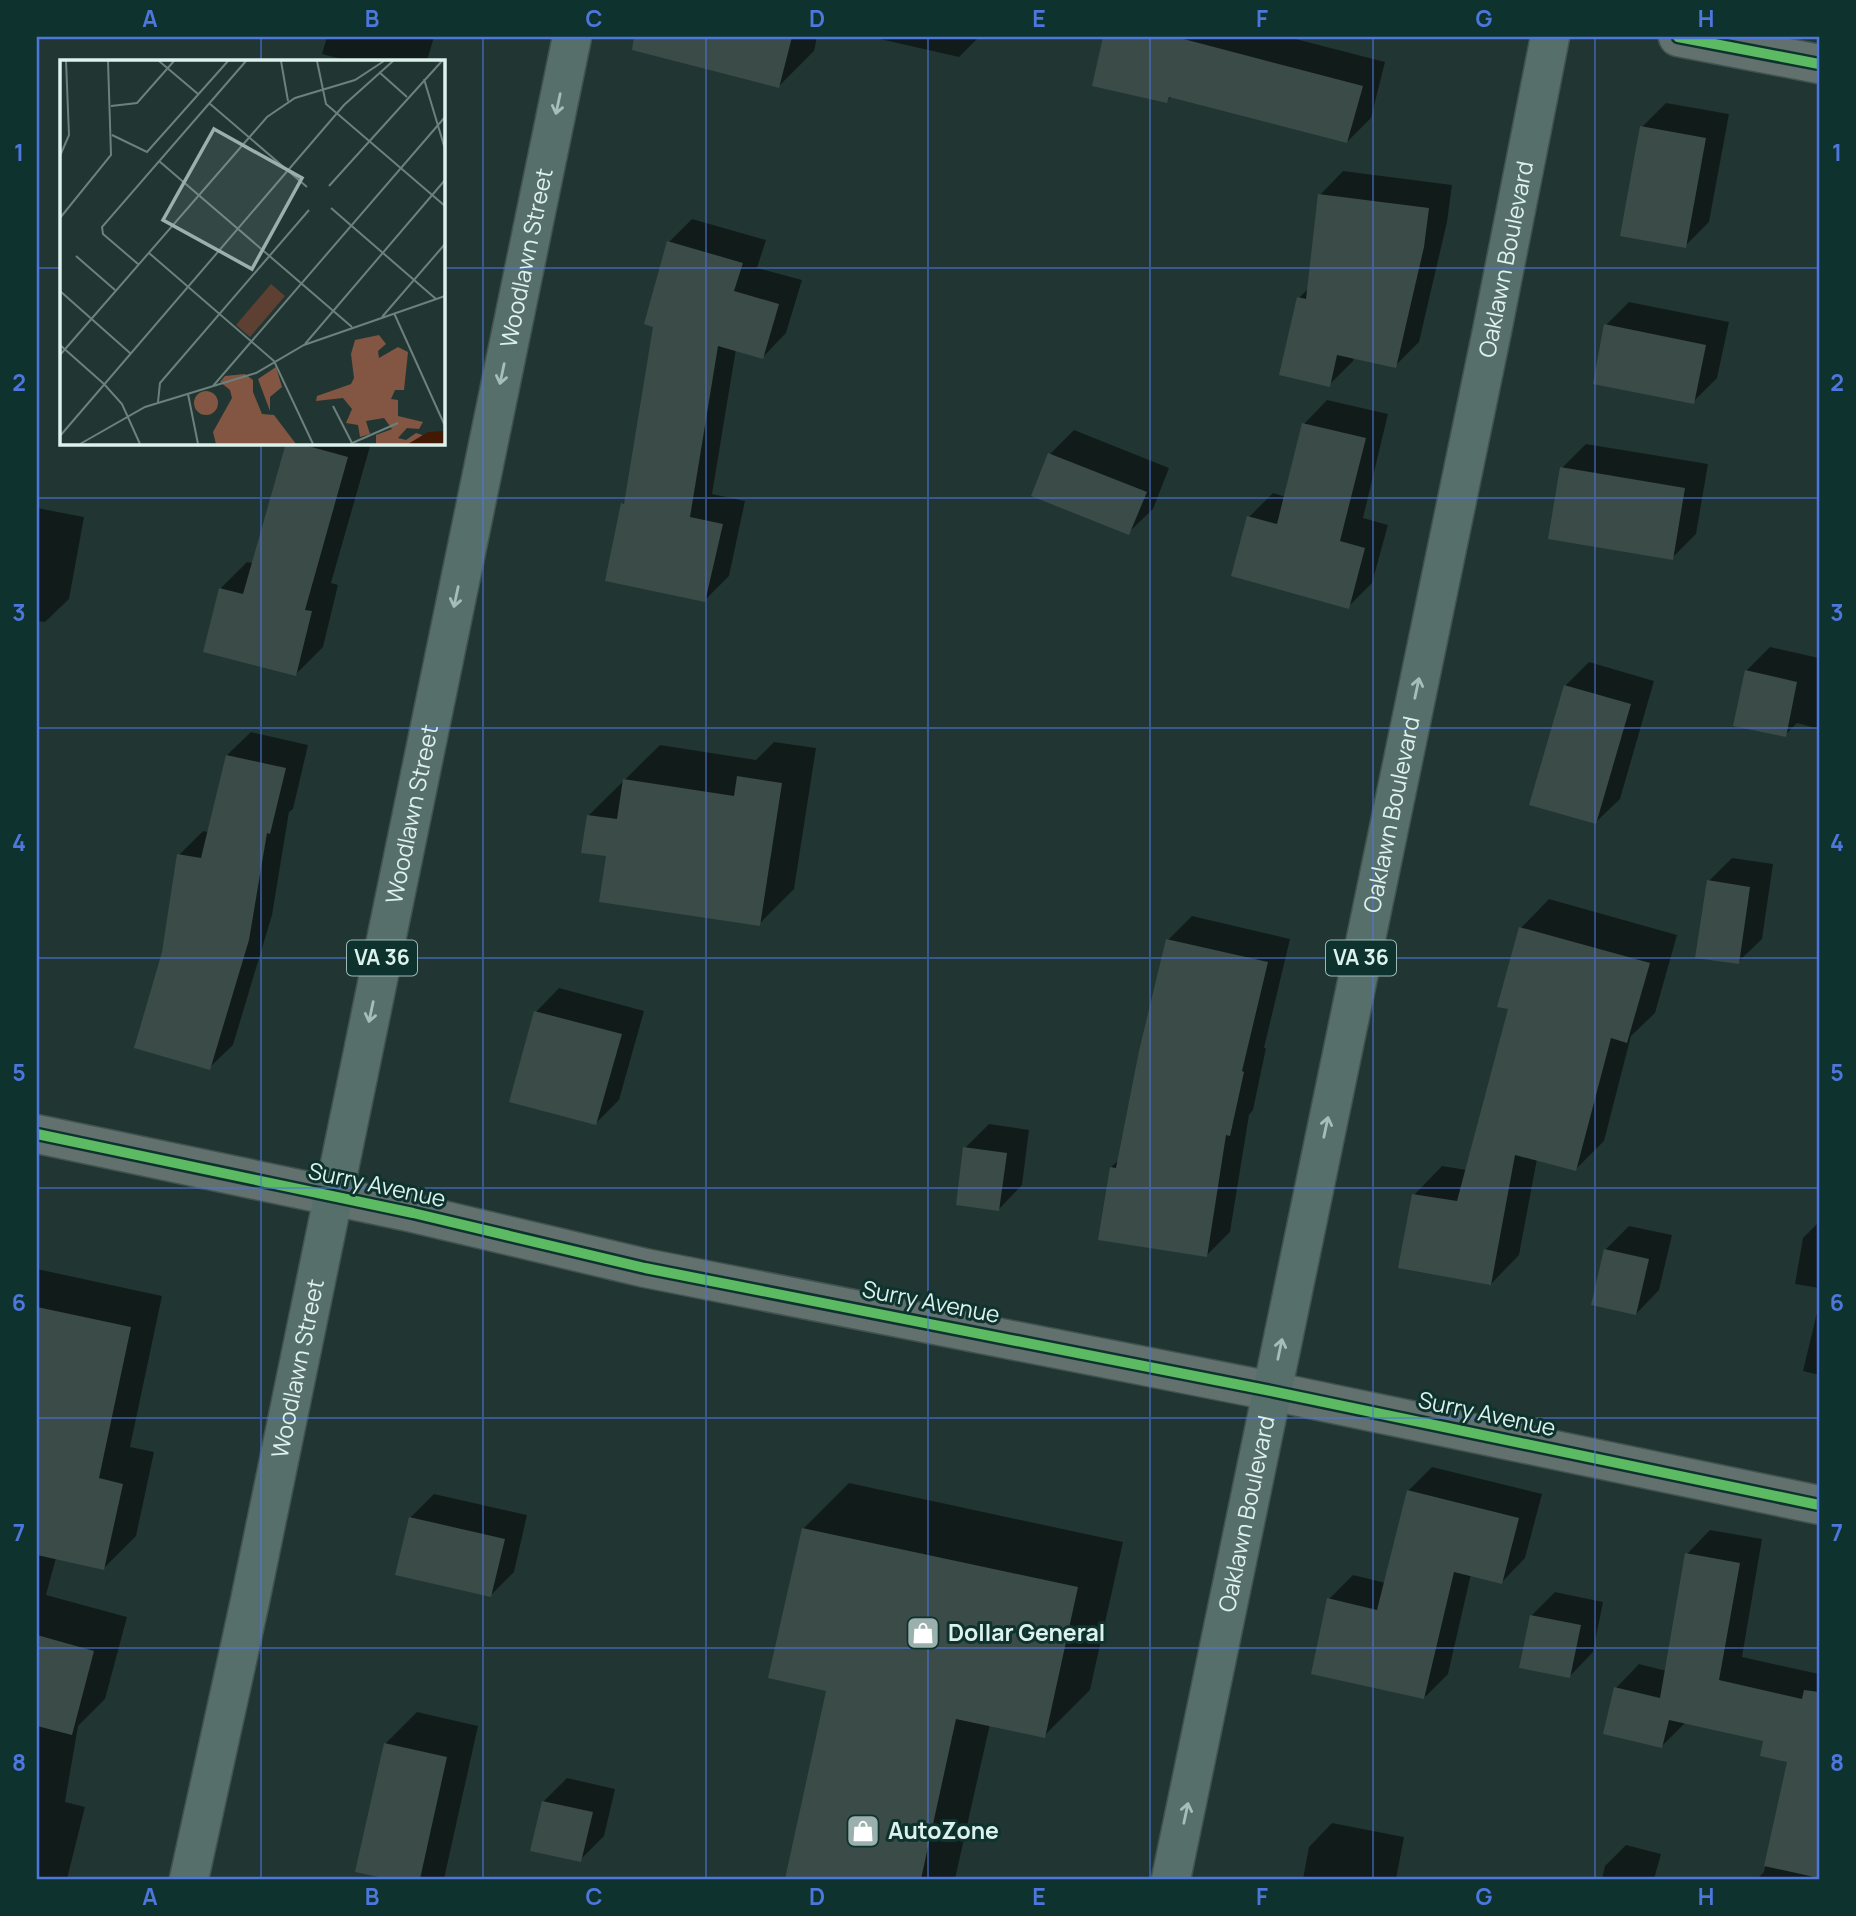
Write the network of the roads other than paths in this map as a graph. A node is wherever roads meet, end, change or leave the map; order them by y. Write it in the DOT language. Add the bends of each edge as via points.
graph roads {
  1 [pos="572,37"];
  2 [pos="1550,37"];
  3 [pos="1678,37"];
  4 [pos="1819,64"];
  5 [pos="37,1134"];
  6 [pos="332,1197"];
  7 [pos="1271,1391"];
  8 [pos="1819,1505"];
  9 [pos="189,1879"];
  10 [pos="1171,1879"];
  1 -- 6 [label="highway, Woodlawn Street / VA 36, one-way"];
  7 -- 2 [label="highway, Oaklawn Boulevard / VA 36, one-way"];
  3 -- 4 [label="street"];
  5 -- 6 [label="street, Surry Avenue"];
  6 -- 7 [label="street, Surry Avenue" via="645,1268"];
  6 -- 9 [label="highway, Woodlawn Street / VA 36"];
  7 -- 8 [label="street, Surry Avenue"];
  10 -- 7 [label="highway, Oaklawn Boulevard / VA 36, one-way"];
}
